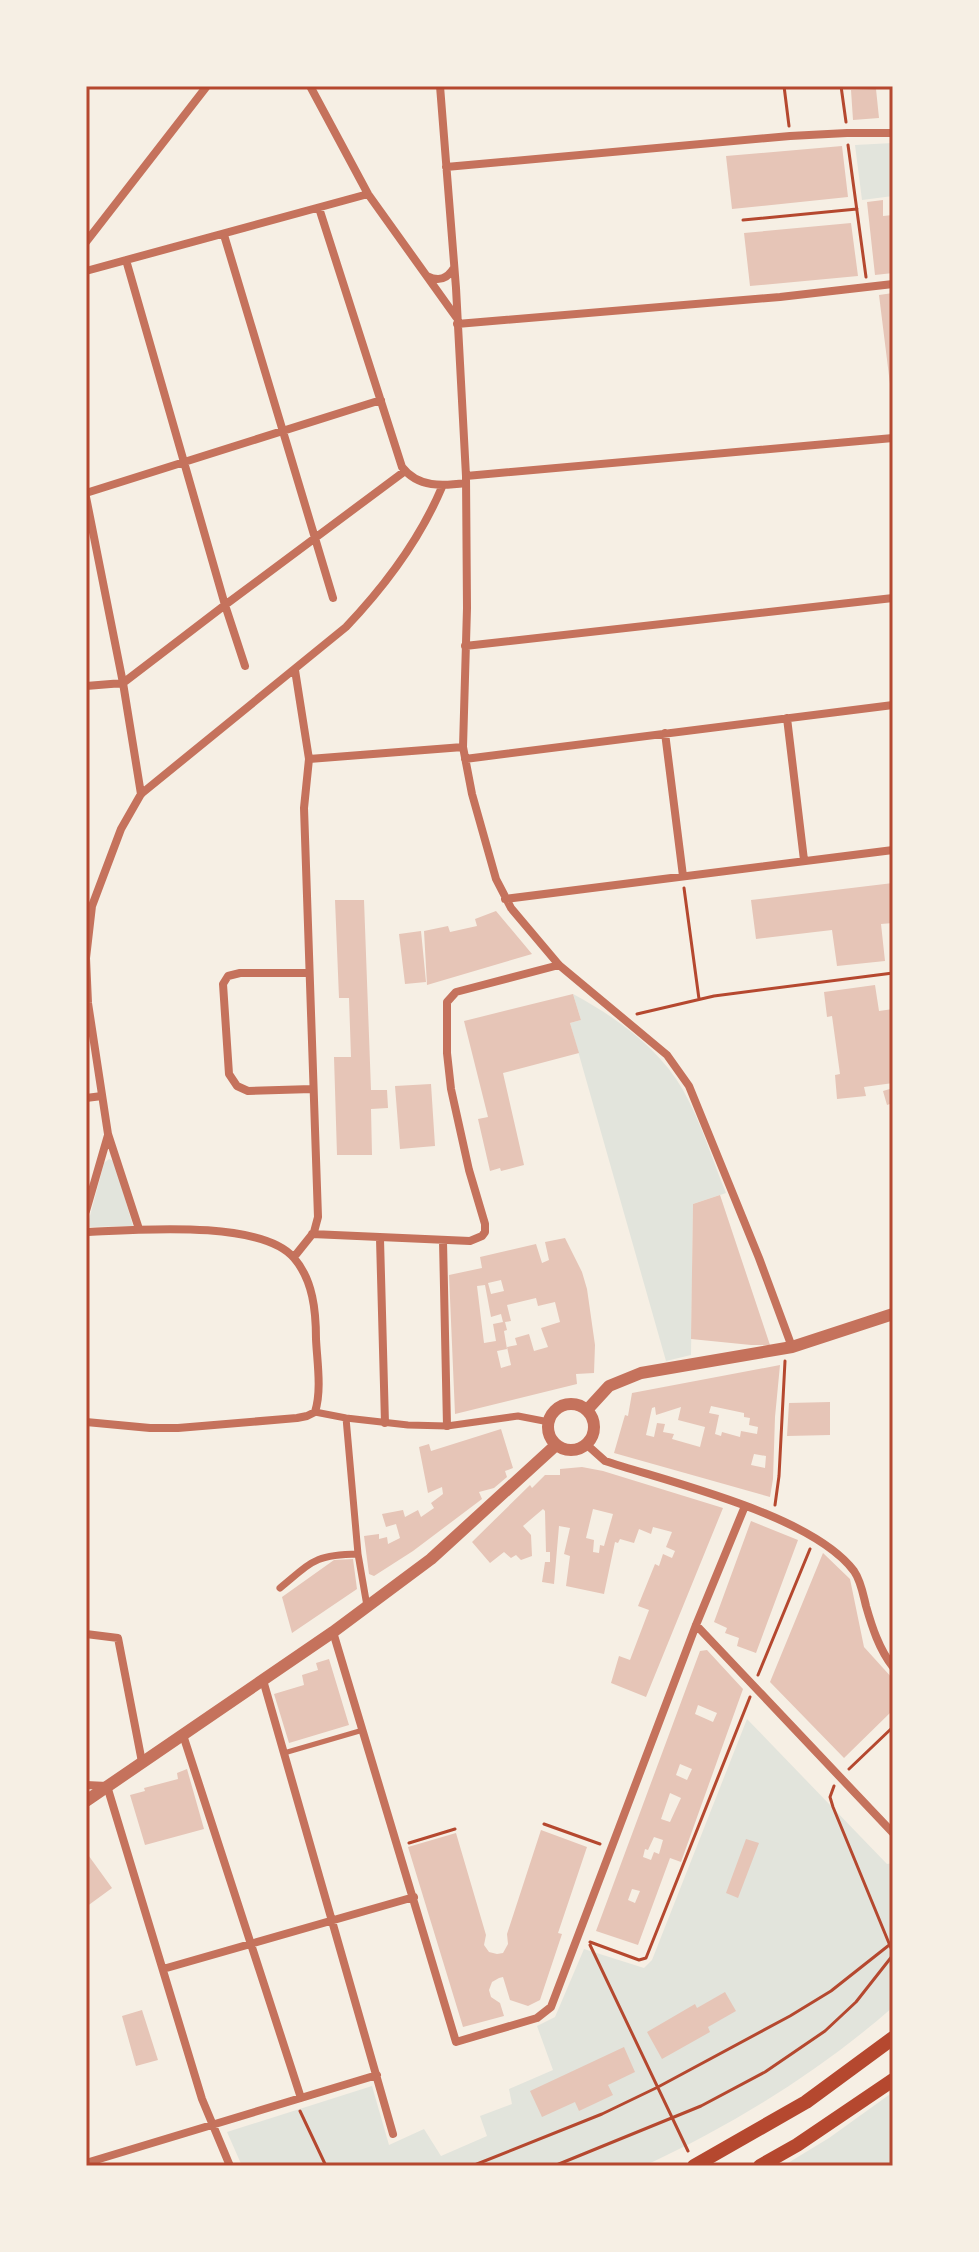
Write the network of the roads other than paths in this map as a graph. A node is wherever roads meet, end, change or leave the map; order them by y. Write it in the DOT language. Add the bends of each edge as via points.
graph roads {
  1 [pos="207,86"];
  2 [pos="310,86"];
  3 [pos="440,86"];
  4 [pos="893,133"];
  5 [pos="446,167"];
  6 [pos="368,194"];
  7 [pos="319,208"];
  8 [pos="224,235"];
  9 [pos="86,242"];
  10 [pos="126,260"];
  11 [pos="454,268"];
  12 [pos="86,271"];
  13 [pos="427,276"];
  14 [pos="893,284"];
  15 [pos="456,321"];
  16 [pos="381,400"];
  17 [pos="283,432"];
  18 [pos="893,438"];
  19 [pos="185,464"];
  20 [pos="405,471"];
  21 [pos="466,480"];
  22 [pos="442,487"];
  23 [pos="86,495"];
  24 [pos="315,538"];
  25 [pos="96,550"];
  26 [pos="86,551"];
  27 [pos="333,598"];
  28 [pos="893,598"];
  29 [pos="225,605"];
  30 [pos="465,646"];
  31 [pos="245,666"];
  32 [pos="295,670"];
  33 [pos="123,683"];
  34 [pos="86,686"];
  35 [pos="893,705"];
  36 [pos="787,718"];
  37 [pos="665,733"];
  38 [pos="463,747"];
  39 [pos="309,759"];
  40 [pos="465,759"];
  41 [pos="141,794"];
  42 [pos="893,850"];
  43 [pos="804,860"];
  44 [pos="683,876"];
  45 [pos="505,899"];
  46 [pos="89,906"];
  47 [pos="559,965"];
  48 [pos="308,973"];
  49 [pos="312,1089"];
  50 [pos="102,1096"];
  51 [pos="86,1098"];
  52 [pos="108,1134"];
  53 [pos="86,1211"];
  54 [pos="139,1229"];
  55 [pos="86,1232"];
  56 [pos="312,1234"];
  57 [pos="380,1239"];
  58 [pos="443,1241"];
  59 [pos="294,1257"];
  60 [pos="893,1314"];
  61 [pos="788,1348"];
  62 [pos="587,1410"];
  63 [pos="315,1412"];
  64 [pos="346,1418"];
  65 [pos="86,1422"];
  66 [pos="549,1422"];
  67 [pos="385,1423"];
  68 [pos="447,1426"];
  69 [pos="586,1444"];
  70 [pos="556,1445"];
  71 [pos="745,1506"];
  72 [pos="358,1554"];
  73 [pos="280,1588"];
  74 [pos="367,1607"];
  75 [pos="696,1625"];
  76 [pos="333,1632"];
  77 [pos="86,1634"];
  78 [pos="893,1667"];
  79 [pos="263,1680"];
  80 [pos="363,1730"];
  81 [pos="183,1735"];
  82 [pos="283,1753"];
  83 [pos="142,1762"];
  84 [pos="86,1785"];
  85 [pos="107,1786"];
  86 [pos="86,1801"];
  87 [pos="893,1833"];
  88 [pos="414,1897"];
  89 [pos="331,1920"];
  90 [pos="251,1944"];
  91 [pos="163,1969"];
  92 [pos="893,2038"];
  93 [pos="377,2075"];
  94 [pos="893,2080"];
  95 [pos="298,2099"];
  96 [pos="211,2125"];
  97 [pos="393,2134"];
  98 [pos="86,2163"];
  99 [pos="230,2166"];
  100 [pos="694,2166"];
  101 [pos="760,2166"];
  1 -- 9 [label="street"];
  2 -- 6 [label="street"];
  3 -- 5 [label="street"];
  4 -- 5 [label="street" via="790,136"];
  5 -- 11 [label="street"];
  6 -- 7 [label="street"];
  6 -- 13 [label="street"];
  7 -- 8 [label="street"];
  7 -- 16 [label="street"];
  8 -- 10 [label="street"];
  8 -- 17 [label="street"];
  10 -- 12 [label="street"];
  10 -- 19 [label="street"];
  11 -- 13 [label="street" via="439,280"];
  11 -- 15 [label="street"];
  13 -- 15 [label="street"];
  14 -- 15 [label="street"];
  15 -- 21 [label="street"];
  16 -- 17 [label="street"];
  16 -- 20 [label="street"];
  17 -- 19 [label="street"];
  17 -- 24 [label="street"];
  18 -- 21 [label="street"];
  19 -- 23 [label="street"];
  19 -- 29 [label="street"];
  20 -- 22 [label="street"];
  20 -- 24 [label="street"];
  21 -- 22 [label="street"];
  21 -- 30 [label="street"];
  22 -- 32 [label="street" via="376,595"];
  23 -- 25 [label="street"];
  24 -- 27 [label="street"];
  24 -- 29 [label="street"];
  25 -- 26 [label="street"];
  25 -- 33 [label="street"];
  28 -- 30 [label="street"];
  29 -- 31 [label="street"];
  29 -- 33 [label="street"];
  30 -- 38 [label="street"];
  32 -- 39 [label="street"];
  32 -- 41 [label="street"];
  33 -- 34 [label="street"];
  33 -- 41 [label="street"];
  35 -- 36 [label="street"];
  36 -- 37 [label="street"];
  36 -- 43 [label="street"];
  37 -- 40 [label="street"];
  37 -- 44 [label="street"];
  38 -- 39 [label="street"];
  38 -- 40 [label="street"];
  39 -- 48 [label="street" via="304,808"];
  40 -- 45 [label="street" via="483,839"];
  41 -- 46 [label="street"];
  42 -- 43 [label="street"];
  43 -- 44 [label="street"];
  44 -- 45 [label="street"];
  45 -- 47 [label="street"];
  46 -- 50 [label="street" via="88,1003"];
  47 -- 58 [label="street" via="449,997 451,1089 485,1232 470,1241"];
  47 -- 61 [label="street" via="667,1055 689,1086 753,1244"];
  48 -- 49 [label="street"];
  48 -- 49 [label="street" via="240,973 228,976 223,984 229,1074 237,1086 248,1091"];
  49 -- 56 [label="street" via="318,1217"];
  50 -- 51 [label="street"];
  50 -- 52 [label="street"];
  52 -- 53 [label="street"];
  52 -- 54 [label="street"];
  54 -- 55 [label="street"];
  54 -- 59 [label="street" via="208,1229 249,1237"];
  56 -- 57 [label="street"];
  56 -- 59 [label="street"];
  57 -- 58 [label="street"];
  57 -- 67 [label="street"];
  58 -- 68 [label="street"];
  59 -- 63 [label="street" via="316,1312"];
  60 -- 61 [label="street"];
  61 -- 62 [label="street" via="641,1373 609,1386"];
  62 -- 66 [label="street" via="568,1404 555,1410"];
  62 -- 69 [label="street" via="594,1427"];
  63 -- 64 [label="street"];
  63 -- 65 [label="street" via="204,1427"];
  64 -- 67 [label="street"];
  64 -- 72 [label="street"];
  66 -- 68 [label="street" via="518,1416"];
  66 -- 70 [label="street"];
  67 -- 68 [label="street"];
  69 -- 70 [label="street" via="575,1450"];
  69 -- 71 [label="street" via="609,1462"];
  70 -- 74 [label="street" via="431,1559"];
  71 -- 75 [label="street"];
  71 -- 78 [label="street" via="814,1538 854,1571"];
  72 -- 73 [label="street" via="318,1559"];
  72 -- 74 [label="street"];
  74 -- 76 [label="street"];
  75 -- 87 [label="street"];
  75 -- 88 [label="street" via="548,2011 456,2042"];
  76 -- 79 [label="street"];
  76 -- 80 [label="street"];
  77 -- 83 [label="street" via="118,1638"];
  79 -- 81 [label="street"];
  79 -- 82 [label="street"];
  80 -- 82 [label="lane"];
  80 -- 88 [label="street"];
  81 -- 83 [label="street"];
  81 -- 90 [label="street"];
  82 -- 89 [label="street"];
  83 -- 85 [label="street"];
  84 -- 85 [label="street"];
  85 -- 86 [label="street"];
  85 -- 91 [label="street"];
  88 -- 89 [label="street"];
  89 -- 90 [label="street"];
  89 -- 93 [label="street"];
  90 -- 91 [label="street"];
  90 -- 95 [label="street"];
  91 -- 96 [label="street"];
  92 -- 100 [label="main road" via="806,2102"];
  93 -- 95 [label="street"];
  93 -- 97 [label="street"];
  94 -- 101 [label="main road"];
  95 -- 96 [label="street"];
  96 -- 98 [label="street"];
  96 -- 99 [label="street"];
}
